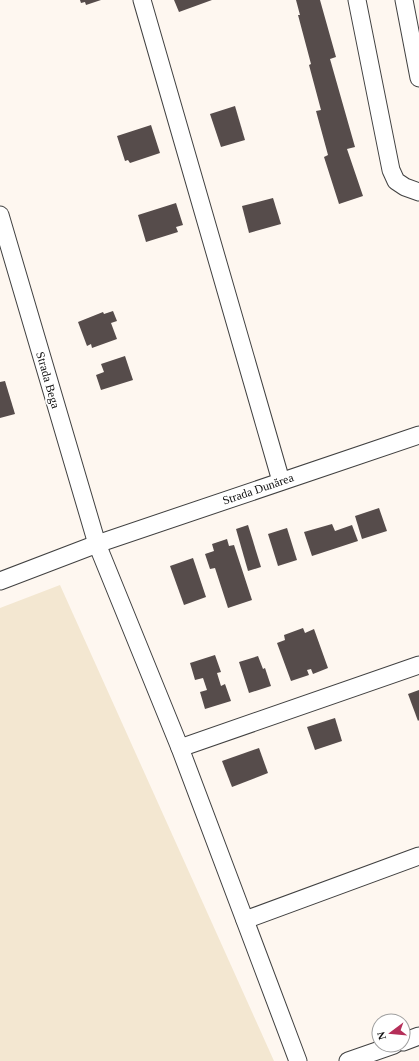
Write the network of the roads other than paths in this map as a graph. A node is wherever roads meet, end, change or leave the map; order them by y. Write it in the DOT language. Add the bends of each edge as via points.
graph roads {
  1 [pos="142,0"];
  2 [pos="357,0"];
  3 [pos="404,0"];
  4 [pos="419,78"];
  5 [pos="419,192"];
  6 [pos="0,215"];
  7 [pos="419,435"];
  8 [pos="281,481"];
  9 [pos="97,544"];
  10 [pos="0,580"];
  11 [pos="419,666"];
  12 [pos="180,748"];
  13 [pos="419,856"];
  14 [pos="245,920"];
  15 [pos="371,1053"];
  16 [pos="298,1061"];
  17 [pos="348,1061"];
  1 -- 8 [label="street"];
  2 -- 5 [label="street" via="391,170 396,181"];
  3 -- 4 [label="street"];
  6 -- 9 [label="street, Strada Bega"];
  7 -- 8 [label="street, Strada Dunărea"];
  8 -- 9 [label="street, Strada Dunărea"];
  9 -- 10 [label="street, Strada Dunărea"];
  9 -- 12 [label="street, Strada Bega"];
  11 -- 12 [label="street"];
  12 -- 14 [label="street, Strada Bega"];
  13 -- 14 [label="street"];
  14 -- 16 [label="street, Strada Bega"];
  15 -- 17 [label="street"];
}
